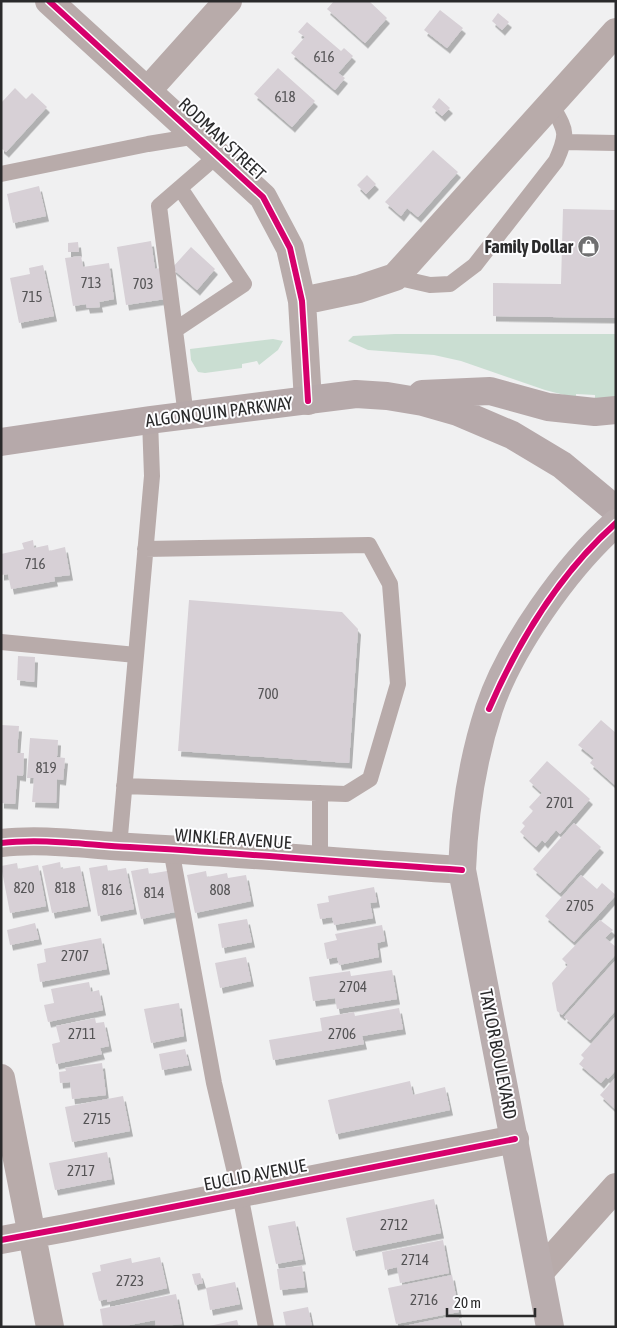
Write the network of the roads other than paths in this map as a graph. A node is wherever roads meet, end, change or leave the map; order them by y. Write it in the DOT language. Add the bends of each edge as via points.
graph roads {
  1 [pos="49,1"];
  2 [pos="228,1"];
  3 [pos="616,32"];
  4 [pos="148,90"];
  5 [pos="551,104"];
  6 [pos="197,136"];
  7 [pos="564,142"];
  8 [pos="616,143"];
  9 [pos="218,155"];
  10 [pos="1,174"];
  11 [pos="180,188"];
  12 [pos="395,277"];
  13 [pos="302,301"];
  14 [pos="175,330"];
  15 [pos="387,396"];
  16 [pos="308,401"];
  17 [pos="616,410"];
  18 [pos="186,416"];
  19 [pos="150,420"];
  20 [pos="1,442"];
  21 [pos="616,510"];
  22 [pos="616,523"];
  23 [pos="145,549"];
  24 [pos="1,642"];
  25 [pos="136,655"];
  26 [pos="124,786"];
  27 [pos="320,793"];
  28 [pos="1,843"];
  29 [pos="119,847"];
  30 [pos="171,849"];
  31 [pos="320,861"];
  32 [pos="462,870"];
  33 [pos="1,1078"];
  34 [pos="515,1139"];
  35 [pos="616,1187"];
  36 [pos="240,1194"];
  37 [pos="32,1234"];
  38 [pos="1,1240"];
  39 [pos="540,1272"];
  40 [pos="50,1327"];
  41 [pos="266,1327"];
  42 [pos="550,1327"];
  1 -- 4 [label="street, RODMAN STREET"];
  2 -- 4 [label="street"];
  3 -- 5 [label="street"];
  4 -- 6 [label="street, RODMAN STREET"];
  5 -- 7 [label="lane" via="564,126"];
  5 -- 12 [label="street"];
  6 -- 9 [label="street, RODMAN STREET"];
  6 -- 10 [label="lane"];
  7 -- 8 [label="lane"];
  7 -- 12 [label="lane" via="556,161 475,265 450,284 430,285"];
  9 -- 11 [label="lane"];
  9 -- 13 [label="street, RODMAN STREET" via="263,197 290,248"];
  11 -- 14 [label="lane" via="159,206"];
  11 -- 14 [label="lane" via="244,284"];
  12 -- 13 [label="street" via="359,289"];
  13 -- 16 [label="street, RODMAN STREET"];
  14 -- 18 [label="lane"];
  15 -- 16 [label="main road, ALGONQUIN PARKWAY" via="356,394"];
  15 -- 17 [label="main road" via="490,391 548,407 595,412"];
  15 -- 21 [label="main road, ALGONQUIN PARKWAY" via="458,412 512,435 562,465"];
  16 -- 18 [label="main road, ALGONQUIN PARKWAY"];
  18 -- 19 [label="main road, ALGONQUIN PARKWAY"];
  19 -- 20 [label="main road, ALGONQUIN PARKWAY"];
  19 -- 23 [label="lane" via="152,476"];
  22 -- 32 [label="main road" via="595,541 547,604 504,675 489,709 471,777"];
  23 -- 25 [label="lane"];
  23 -- 27 [label="lane" via="370,545 390,584 398,684 370,778 346,794"];
  24 -- 25 [label="lane"];
  25 -- 26 [label="lane"];
  26 -- 27 [label="lane"];
  26 -- 29 [label="lane"];
  27 -- 31 [label="lane"];
  28 -- 29 [label="street, WINKLER AVENUE"];
  29 -- 30 [label="street, WINKLER AVENUE"];
  30 -- 31 [label="street, WINKLER AVENUE"];
  30 -- 36 [label="lane" via="214,1082"];
  31 -- 32 [label="street, WINKLER AVENUE"];
  32 -- 34 [label="main road, TAYLOR BOULEVARD"];
  33 -- 37 [label="street"];
  34 -- 36 [label="street, EUCLID AVENUE"];
  34 -- 39 [label="main road, TAYLOR BOULEVARD"];
  35 -- 39 [label="street"];
  36 -- 37 [label="street, EUCLID AVENUE"];
  36 -- 41 [label="lane"];
  37 -- 38 [label="street, EUCLID AVENUE"];
  37 -- 40 [label="street"];
  39 -- 42 [label="main road, TAYLOR BOULEVARD"];
}
